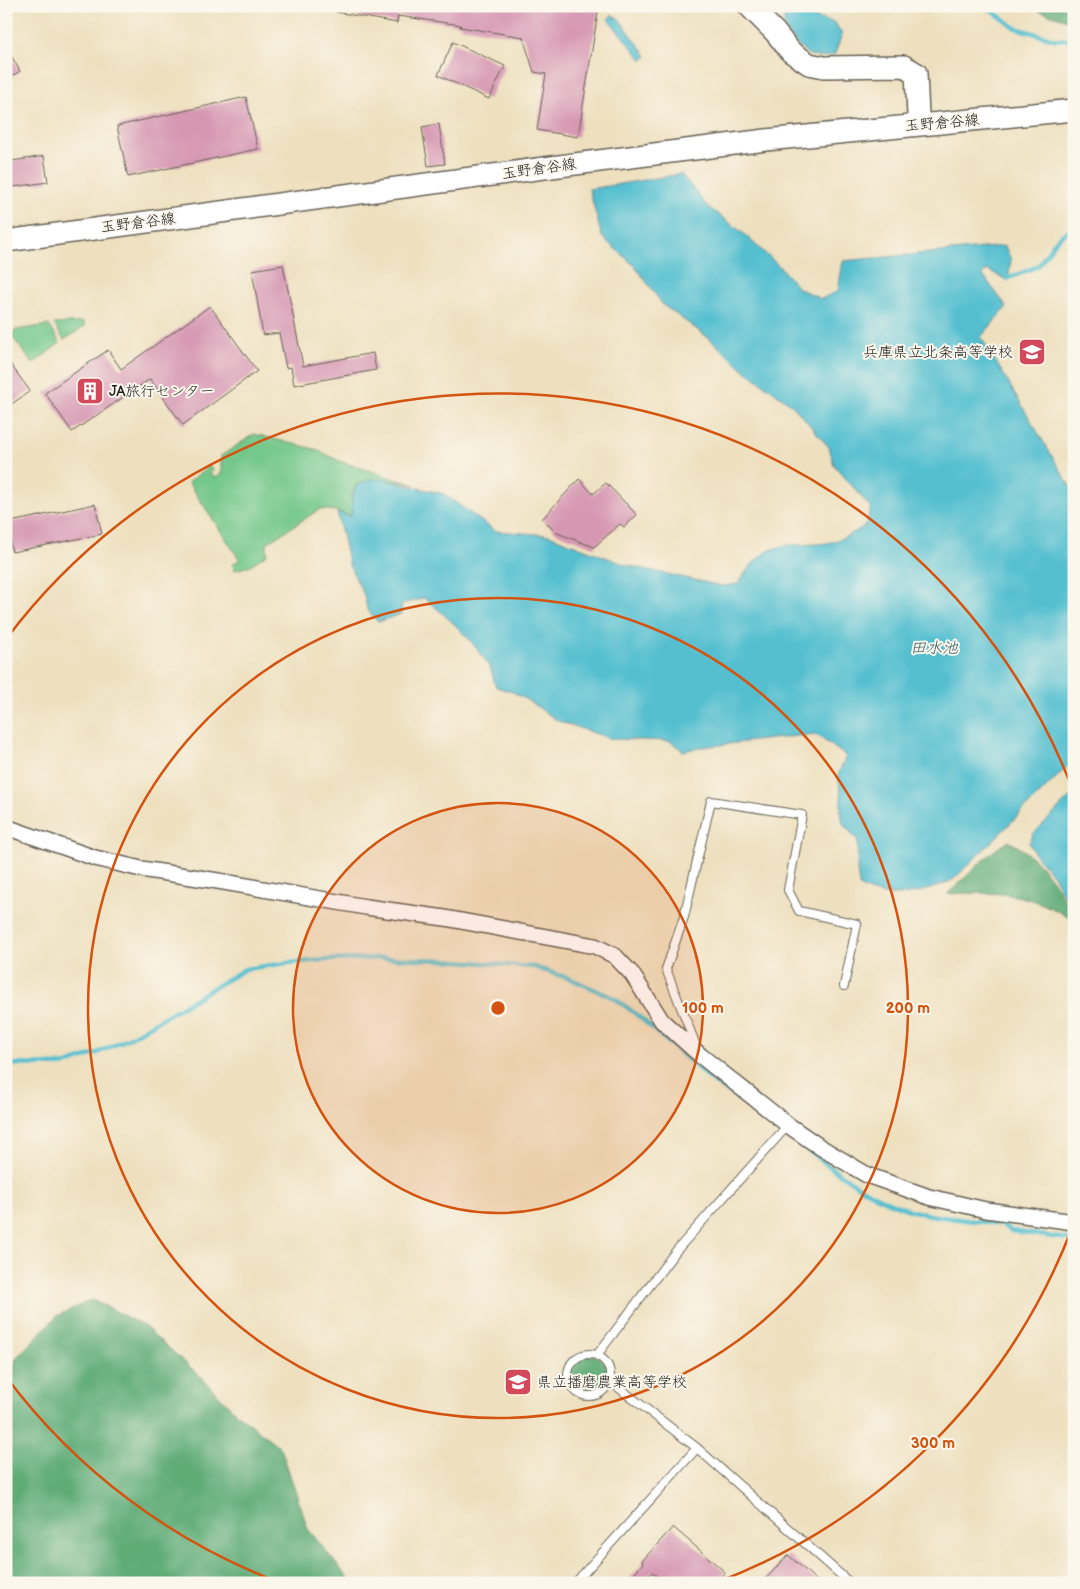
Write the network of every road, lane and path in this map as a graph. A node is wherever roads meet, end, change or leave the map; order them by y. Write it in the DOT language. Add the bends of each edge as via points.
graph roads {
  1 [pos="749,6"];
  2 [pos="1074,110"];
  3 [pos="918,115"];
  4 [pos="6,241"];
  5 [pos="6,827"];
  6 [pos="844,986"];
  7 [pos="701,1056"];
  8 [pos="788,1125"];
  9 [pos="1074,1222"];
  10 [pos="598,1355"];
  11 [pos="610,1381"];
  12 [pos="697,1448"];
  13 [pos="576,1583"];
  14 [pos="850,1583"];
  1 -- 3 [label="main road" via="791,52 809,64 824,67 904,66 916,73"];
  2 -- 4 [label="main road, 玉野倉谷線" via="766,140"];
  5 -- 7 [label="street" via="140,870 445,918 595,946 615,956 632,974 662,1021"];
  6 -- 7 [label="lane" via="857,924 799,911 788,890 802,815 711,801 684,917 666,969"];
  7 -- 8 [label="street"];
  8 -- 9 [label="street" via="867,1175 929,1197 986,1210"];
  8 -- 10 [label="lane" via="676,1251"];
  10 -- 11 [label="lane" via="609,1366"];
  10 -- 11 [label="lane" via="577,1357 568,1371 569,1381 579,1394 590,1396 600,1394"];
  11 -- 12 [label="lane"];
  12 -- 13 [label="lane"];
  12 -- 14 [label="lane"];
}
